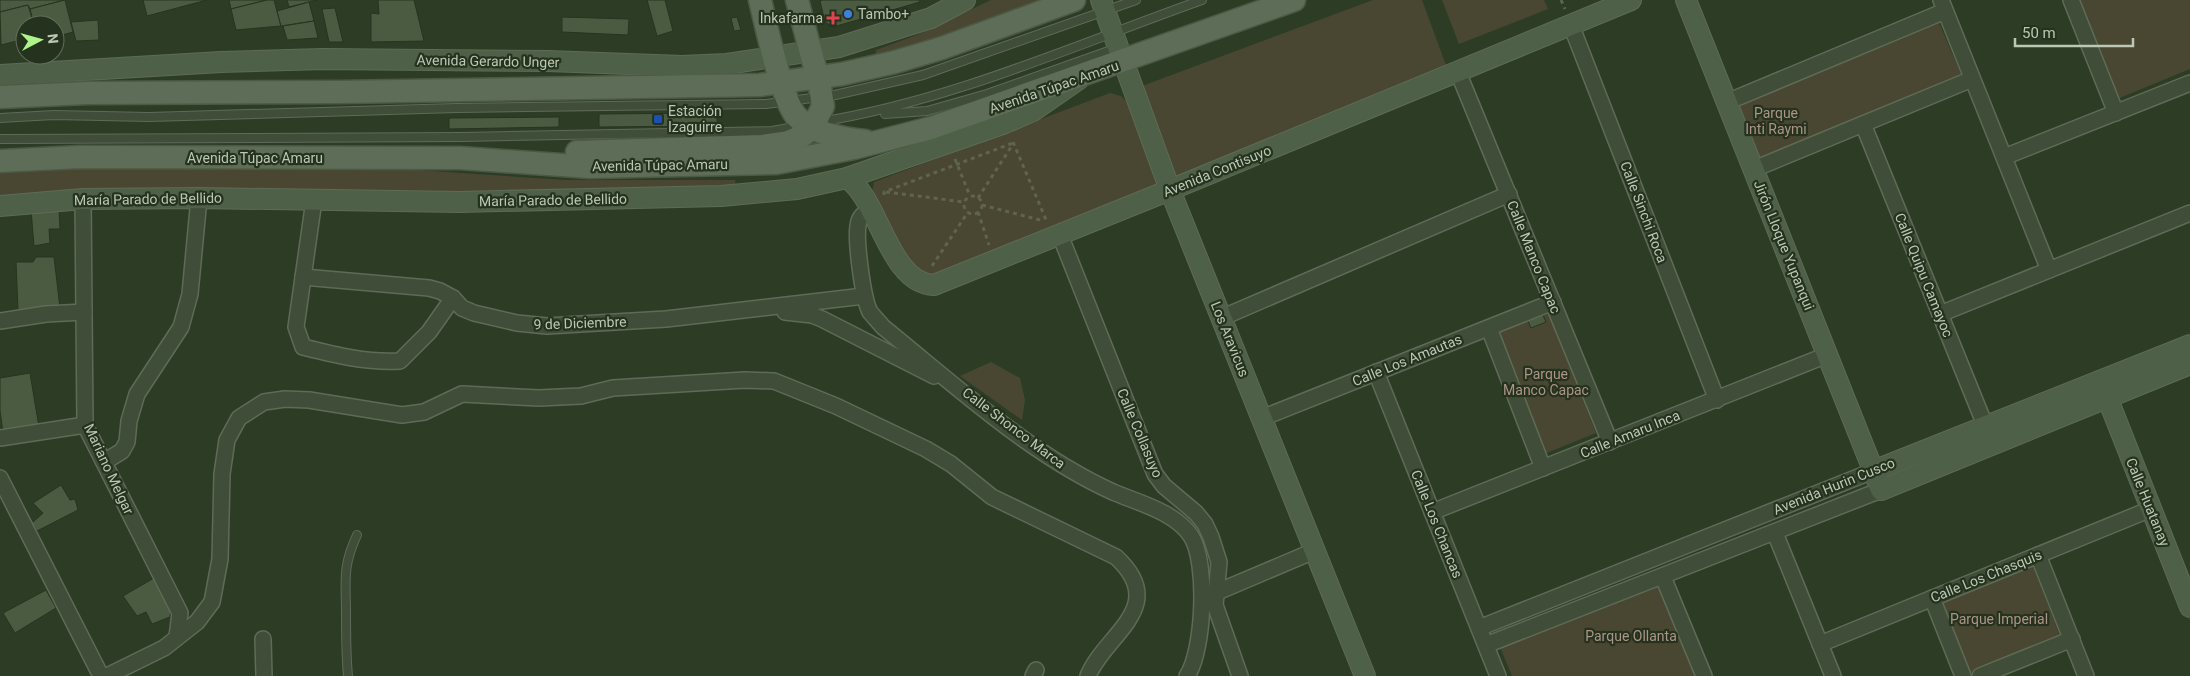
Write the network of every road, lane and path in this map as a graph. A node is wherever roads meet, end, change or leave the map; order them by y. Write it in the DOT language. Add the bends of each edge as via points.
graph roads {
  1 [pos="760,0"];
  2 [pos="798,0"];
  3 [pos="965,0"];
  4 [pos="1074,0"];
  5 [pos="1136,0"];
  6 [pos="1202,0"];
  7 [pos="1294,0"];
  8 [pos="1630,0"];
  9 [pos="1686,0"];
  10 [pos="2071,0"];
  11 [pos="1943,5"];
  12 [pos="1103,6"];
  13 [pos="1571,25"];
  14 [pos="1117,47"];
  15 [pos="811,52"];
  16 [pos="775,57"];
  17 [pos="1458,72"];
  18 [pos="0,75"];
  19 [pos="1082,76"];
  20 [pos="1972,79"];
  21 [pos="2190,83"];
  22 [pos="820,87"];
  23 [pos="785,92"];
  24 [pos="0,97"];
  25 [pos="1727,102"];
  26 [pos="2116,113"];
  27 [pos="866,115"];
  28 [pos="0,118"];
  29 [pos="1005,123"];
  30 [pos="1863,124"];
  31 [pos="812,125"];
  32 [pos="0,139"];
  33 [pos="879,141"];
  34 [pos="1014,143"];
  35 [pos="949,144"];
  36 [pos="460,158"];
  37 [pos="2004,158"];
  38 [pos="0,161"];
  39 [pos="957,165"];
  40 [pos="1754,169"];
  41 [pos="847,178"];
  42 [pos="1170,190"];
  43 [pos="884,192"];
  44 [pos="1509,194"];
  45 [pos="970,196"];
  46 [pos="199,198"];
  47 [pos="978,198"];
  48 [pos="83,199"];
  49 [pos="314,200"];
  50 [pos="964,202"];
  51 [pos="982,205"];
  52 [pos="0,206"];
  53 [pos="876,207"];
  54 [pos="968,212"];
  55 [pos="978,212"];
  56 [pos="2190,213"];
  57 [pos="1038,225"];
  58 [pos="1053,228"];
  59 [pos="991,249"];
  60 [pos="925,265"];
  61 [pos="939,266"];
  62 [pos="930,269"];
  63 [pos="2049,270"];
  64 [pos="303,277"];
  65 [pos="864,296"];
  66 [pos="453,298"];
  67 [pos="1553,302"];
  68 [pos="754,309"];
  69 [pos="84,312"];
  70 [pos="1940,314"];
  71 [pos="1221,318"];
  72 [pos="0,321"];
  73 [pos="1488,328"];
  74 [pos="2190,345"];
  75 [pos="1827,355"];
  76 [pos="2190,364"];
  77 [pos="1376,372"];
  78 [pos="962,390"];
  79 [pos="2107,398"];
  80 [pos="1716,400"];
  81 [pos="1262,418"];
  82 [pos="85,425"];
  83 [pos="1985,425"];
  84 [pos="0,438"];
  85 [pos="1610,442"];
  86 [pos="104,462"];
  87 [pos="1543,468"];
  88 [pos="1873,471"];
  89 [pos="0,478"];
  90 [pos="1881,490"];
  91 [pos="2151,508"];
  92 [pos="1432,512"];
  93 [pos="1775,533"];
  94 [pos="357,536"];
  95 [pos="1314,551"];
  96 [pos="2038,555"];
  97 [pos="1663,577"];
  98 [pos="1215,593"];
  99 [pos="1932,598"];
  100 [pos="2190,606"];
  101 [pos="1479,628"];
  102 [pos="177,637"];
  103 [pos="263,639"];
  104 [pos="2072,639"];
  105 [pos="1820,644"];
  106 [pos="1486,645"];
  107 [pos="1236,675"];
  108 [pos="101,676"];
  109 [pos="107,676"];
  110 [pos="264,676"];
  111 [pos="348,676"];
  112 [pos="1088,676"];
  113 [pos="1187,676"];
  114 [pos="1365,676"];
  115 [pos="1498,676"];
  116 [pos="1704,676"];
  117 [pos="1833,676"];
  118 [pos="1963,676"];
  119 [pos="1980,676"];
  120 [pos="2086,676"];
  1 -- 16 [label="main road"];
  2 -- 15 [label="main road"];
  3 -- 15 [label="street, Avenida Gerardo Unger" via="932,18 901,29"];
  4 -- 22 [label="main road" via="942,48"];
  5 -- 12 [label="lane"];
  6 -- 14 [label="lane"];
  7 -- 14 [label="main road, Avenida Túpac Amaru"];
  8 -- 13 [label="street, Avenida Contisuyo"];
  9 -- 25 [label="street, Jirón Lloque Yupanqui"];
  10 -- 26 [label="street"];
  11 -- 20 [label="street"];
  11 -- 25 [label="street"];
  12 -- 14 [label="street, Los Aravicus"];
  12 -- 22 [label="lane" via="936,71"];
  13 -- 17 [label="street, Avenida Contisuyo"];
  13 -- 80 [label="street, Calle Sinchi Roca"];
  14 -- 19 [label="main road, Avenida Túpac Amaru"];
  14 -- 27 [label="lane"];
  14 -- 27 [label="lane" via="987,94 928,111"];
  14 -- 42 [label="street, Los Aravicus"];
  15 -- 16 [label="street, Avenida Gerardo Unger"];
  15 -- 22 [label="main road"];
  16 -- 18 [label="street, Avenida Gerardo Unger" via="682,66 408,60 221,62"];
  16 -- 23 [label="main road"];
  17 -- 42 [label="street, Avenida Contisuyo"];
  17 -- 44 [label="street, Calle Manco Capac"];
  19 -- 29 [label="street, María Parado de Bellido" via="1047,102"];
  19 -- 33 [label="main road, Avenida Túpac Amaru" via="931,128"];
  20 -- 30 [label="street"];
  20 -- 37 [label="street"];
  21 -- 26 [label="street"];
  22 -- 23 [label="main road"];
  22 -- 31 [label="main road" via="823,106"];
  23 -- 24 [label="main road" via="710,86 86,92"];
  23 -- 28 [label="lane" via="149,117 54,115"];
  23 -- 31 [label="main road" via="797,116"];
  25 -- 40 [label="street, Jirón Lloque Yupanqui"];
  26 -- 37 [label="street"];
  27 -- 31 [label="lane"];
  29 -- 34 [label="path"];
  29 -- 35 [label="street, María Parado de Bellido"];
  30 -- 40 [label="street"];
  30 -- 70 [label="street, Calle Quipu Camayoc"];
  31 -- 32 [label="lane" via="772,131 462,137"];
  31 -- 33 [label="main road" via="845,138"];
  31 -- 36 [label="main road" via="799,138 768,145"];
  33 -- 36 [label="main road, Avenida Túpac Amaru" via="764,164 590,167"];
  34 -- 39 [label="path"];
  34 -- 47 [label="path"];
  34 -- 58 [label="path"];
  35 -- 39 [label="path"];
  35 -- 41 [label="street, María Parado de Bellido"];
  36 -- 38 [label="main road, Avenida Túpac Amaru" via="80,157"];
  37 -- 63 [label="street"];
  39 -- 43 [label="path"];
  39 -- 45 [label="path"];
  40 -- 75 [label="street, Jirón Lloque Yupanqui"];
  41 -- 49 [label="street, María Parado de Bellido" via="797,189 721,196 459,202"];
  41 -- 53 [label="street, Avenida Contisuyo"];
  42 -- 58 [label="street, Avenida Contisuyo"];
  42 -- 71 [label="street, Los Aravicus"];
  43 -- 50 [label="path"];
  43 -- 53 [label="path"];
  44 -- 67 [label="street, Calle Manco Capac"];
  44 -- 71 [label="street"];
  45 -- 47 [label="path"];
  45 -- 50 [label="path"];
  46 -- 48 [label="street, María Parado de Bellido"];
  46 -- 49 [label="street, María Parado de Bellido"];
  46 -- 86 [label="street" via="190,294 181,328 137,394 122,451"];
  47 -- 51 [label="path"];
  48 -- 52 [label="street, María Parado de Bellido"];
  48 -- 69 [label="street, Mariano Melgar"];
  49 -- 64 [label="street"];
  50 -- 54 [label="path" via="964,209"];
  51 -- 55 [label="path"];
  51 -- 58 [label="path"];
  53 -- 59 [label="street, Avenida Contisuyo" via="894,253 920,282 934,285"];
  53 -- 65 [label="street, Calle Shonco Marca" via="862,216 858,230"];
  54 -- 55 [label="path"];
  54 -- 62 [label="path"];
  55 -- 59 [label="path"];
  56 -- 63 [label="street"];
  57 -- 58 [label="path"];
  58 -- 59 [label="street, Avenida Contisuyo"];
  58 -- 98 [label="street, Calle Collasuyo" via="1155,474 1206,524 1219,562"];
  60 -- 62 [label="path"];
  61 -- 62 [label="path"];
  63 -- 70 [label="street"];
  64 -- 66 [label="street, 9 de Diciembre" via="416,286 440,291"];
  64 -- 66 [label="street" via="296,327 303,347 378,362 400,361 429,332"];
  65 -- 68 [label="street, 9 de Diciembre"];
  65 -- 78 [label="street, Calle Shonco Marca" via="870,312 883,326"];
  66 -- 68 [label="street, 9 de Diciembre" via="462,308 474,313 547,326 666,319"];
  67 -- 73 [label="street, Calle Los Amautas"];
  67 -- 85 [label="street, Calle Manco Capac"];
  68 -- 78 [label="street" via="817,316"];
  69 -- 72 [label="street"];
  69 -- 82 [label="street, Mariano Melgar"];
  70 -- 83 [label="street, Calle Quipu Camayoc"];
  71 -- 81 [label="street, Los Aravicus"];
  73 -- 77 [label="street, Calle Los Amautas"];
  73 -- 87 [label="street"];
  74 -- 83 [label="street, Avenida Hurin Cusco"];
  75 -- 80 [label="street, Calle Amaru Inca"];
  75 -- 88 [label="street, Jirón Lloque Yupanqui"];
  76 -- 79 [label="street, Avenida Hurin Cusco"];
  77 -- 81 [label="street, Calle Los Amautas"];
  77 -- 92 [label="street, Calle Los Chancas"];
  78 -- 113 [label="street, Calle Shonco Marca" via="1064,467 1169,516 1191,536 1200,556 1200,626 1197,652"];
  79 -- 90 [label="street, Avenida Hurin Cusco"];
  79 -- 91 [label="street, Calle Huatanay"];
  80 -- 85 [label="street, Calle Amaru Inca"];
  81 -- 95 [label="street, Los Aravicus"];
  82 -- 84 [label="street"];
  82 -- 86 [label="street, Mariano Melgar"];
  83 -- 88 [label="street, Avenida Hurin Cusco"];
  85 -- 87 [label="street, Calle Amaru Inca"];
  86 -- 102 [label="street, Mariano Melgar" via="180,613"];
  87 -- 92 [label="street, Calle Amaru Inca"];
  88 -- 90 [label="street, Jirón Lloque Yupanqui"];
  88 -- 101 [label="street, Avenida Hurin Cusco"];
  89 -- 108 [label="street"];
  90 -- 93 [label="street, Avenida Hurin Cusco"];
  91 -- 96 [label="street, Calle Los Chasquis"];
  91 -- 100 [label="street, Calle Huatanay"];
  92 -- 101 [label="street, Calle Los Chancas"];
  93 -- 97 [label="street, Avenida Hurin Cusco"];
  93 -- 105 [label="street"];
  94 -- 111 [label="lane" via="344,577"];
  95 -- 98 [label="street"];
  95 -- 114 [label="street, Los Aravicus"];
  96 -- 99 [label="street, Calle Los Chasquis"];
  96 -- 104 [label="street"];
  97 -- 106 [label="street, Avenida Hurin Cusco"];
  97 -- 116 [label="street"];
  98 -- 107 [label="street, Calle Collasuyo" via="1219,621"];
  99 -- 105 [label="street, Calle Los Chasquis"];
  99 -- 118 [label="street"];
  101 -- 106 [label="street, Calle Los Chancas"];
  102 -- 109 [label="street" via="164,648"];
  102 -- 112 [label="street" via="197,622 212,602 220,559 222,474 227,440 239,418 264,402 309,400 402,415 424,412 462,394 573,397 613,388 774,381 926,449 951,464 992,497 1121,561 1136,591 1134,607 1129,622 1104,650"];
  103 -- 110 [label="street"];
  104 -- 119 [label="street"];
  104 -- 120 [label="street"];
  105 -- 117 [label="street"];
  106 -- 115 [label="street, Calle Los Chancas"];
}
